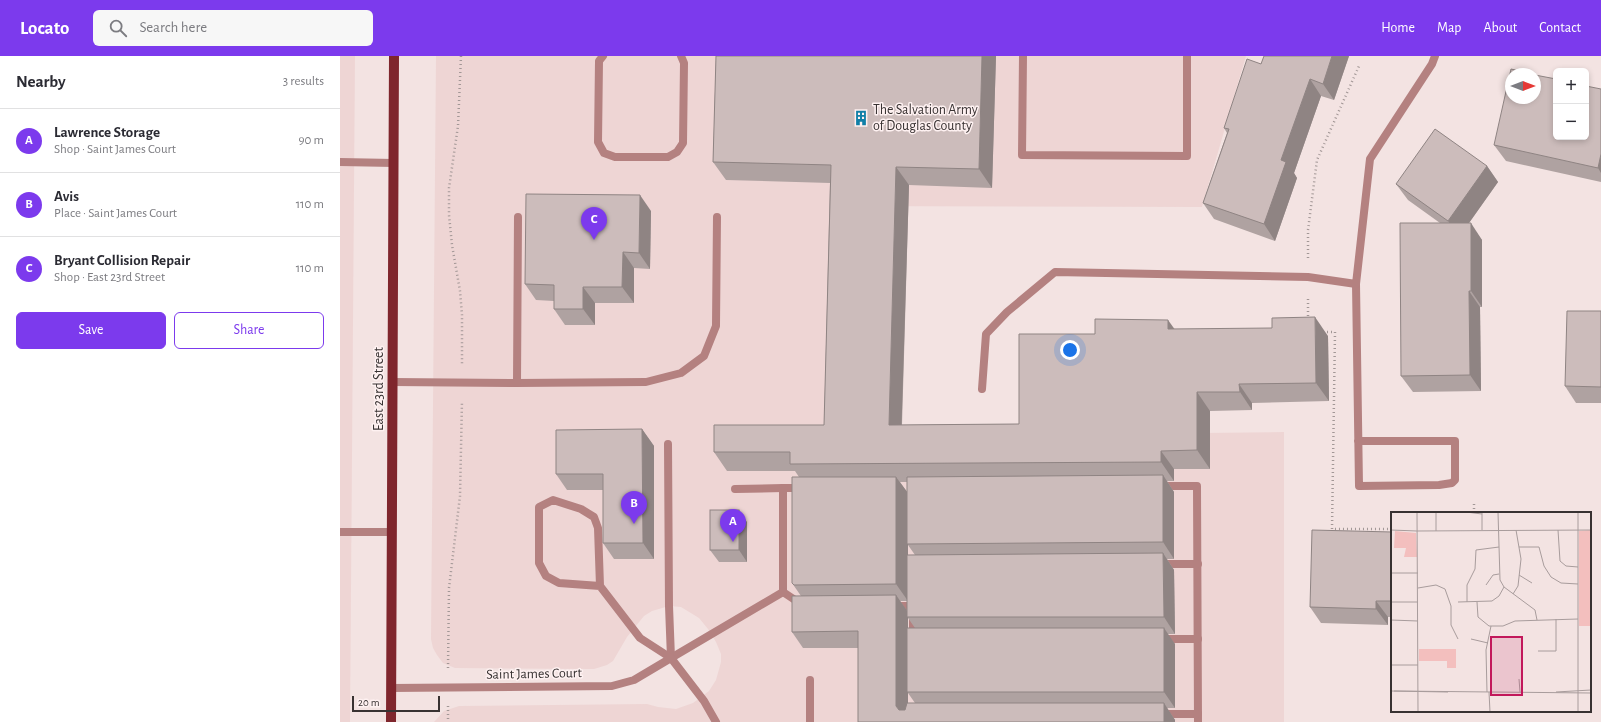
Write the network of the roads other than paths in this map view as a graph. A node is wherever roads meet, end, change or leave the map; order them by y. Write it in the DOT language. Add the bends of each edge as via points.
graph roads {
  1 [pos="394,56"];
  2 [pos="603,56"];
  3 [pos="681,56"];
  4 [pos="1023,56"];
  5 [pos="1187,56"];
  6 [pos="1435,56"];
  7 [pos="340,162"];
  8 [pos="394,163"];
  9 [pos="518,217"];
  10 [pos="717,217"];
  11 [pos="1356,284"];
  12 [pos="393,382"];
  13 [pos="517,383"];
  14 [pos="982,388"];
  15 [pos="1358,442"];
  16 [pos="668,444"];
  17 [pos="1150,486"];
  18 [pos="783,488"];
  19 [pos="806,488"];
  20 [pos="735,489"];
  21 [pos="340,532"];
  22 [pos="392,532"];
  23 [pos="1150,564"];
  24 [pos="1198,564"];
  25 [pos="600,586"];
  26 [pos="784,592"];
  27 [pos="882,606"];
  28 [pos="812,607"];
  29 [pos="1198,638"];
  30 [pos="1150,639"];
  31 [pos="916,642"];
  32 [pos="671,658"];
  33 [pos="810,680"];
  34 [pos="391,688"];
  35 [pos="1151,714"];
  36 [pos="1198,718"];
  37 [pos="390,722"];
  38 [pos="716,722"];
  39 [pos="810,722"];
  1 -- 8 [label="main road, East 23rd Street"];
  2 -- 3 [label="street" via="598,61 598,142 604,153 615,157 668,157 677,152 683,143 684,63"];
  4 -- 5 [label="street" via="1022,155 1179,156 1187,156"];
  6 -- 11 [label="street" via="1370,159"];
  7 -- 8 [label="street"];
  8 -- 12 [label="main road, East 23rd Street"];
  9 -- 13 [label="street"];
  10 -- 13 [label="street" via="716,326 704,356 681,373 646,382"];
  11 -- 14 [label="street" via="1308,277 1055,272 1006,312 986,334"];
  11 -- 15 [label="street"];
  12 -- 13 [label="street"];
  12 -- 22 [label="main road, East 23rd Street"];
  15 -- 15 [label="street" via="1359,486 1439,484 1452,483 1456,480 1456,441"];
  16 -- 32 [label="street"];
  17 -- 24 [label="street" via="1197,486"];
  18 -- 19 [label="street"];
  18 -- 20 [label="street"];
  18 -- 26 [label="street"];
  21 -- 22 [label="street"];
  22 -- 34 [label="main road, East 23rd Street"];
  23 -- 24 [label="street"];
  24 -- 29 [label="street"];
  25 -- 25 [label="street" via="598,528 594,517 582,509 553,500 540,507 540,563 546,576 560,583"];
  25 -- 32 [label="street" via="640,638"];
  26 -- 28 [label="street" via="804,607"];
  26 -- 32 [label="street, Saint James Court"];
  27 -- 31 [label="street" via="913,603"];
  29 -- 30 [label="street"];
  29 -- 36 [label="street"];
  32 -- 34 [label="street, Saint James Court" via="634,680 612,686"];
  32 -- 38 [label="street" via="704,701"];
  33 -- 39 [label="street"];
  34 -- 37 [label="main road, East 23rd Street"];
  35 -- 36 [label="street"];
}
